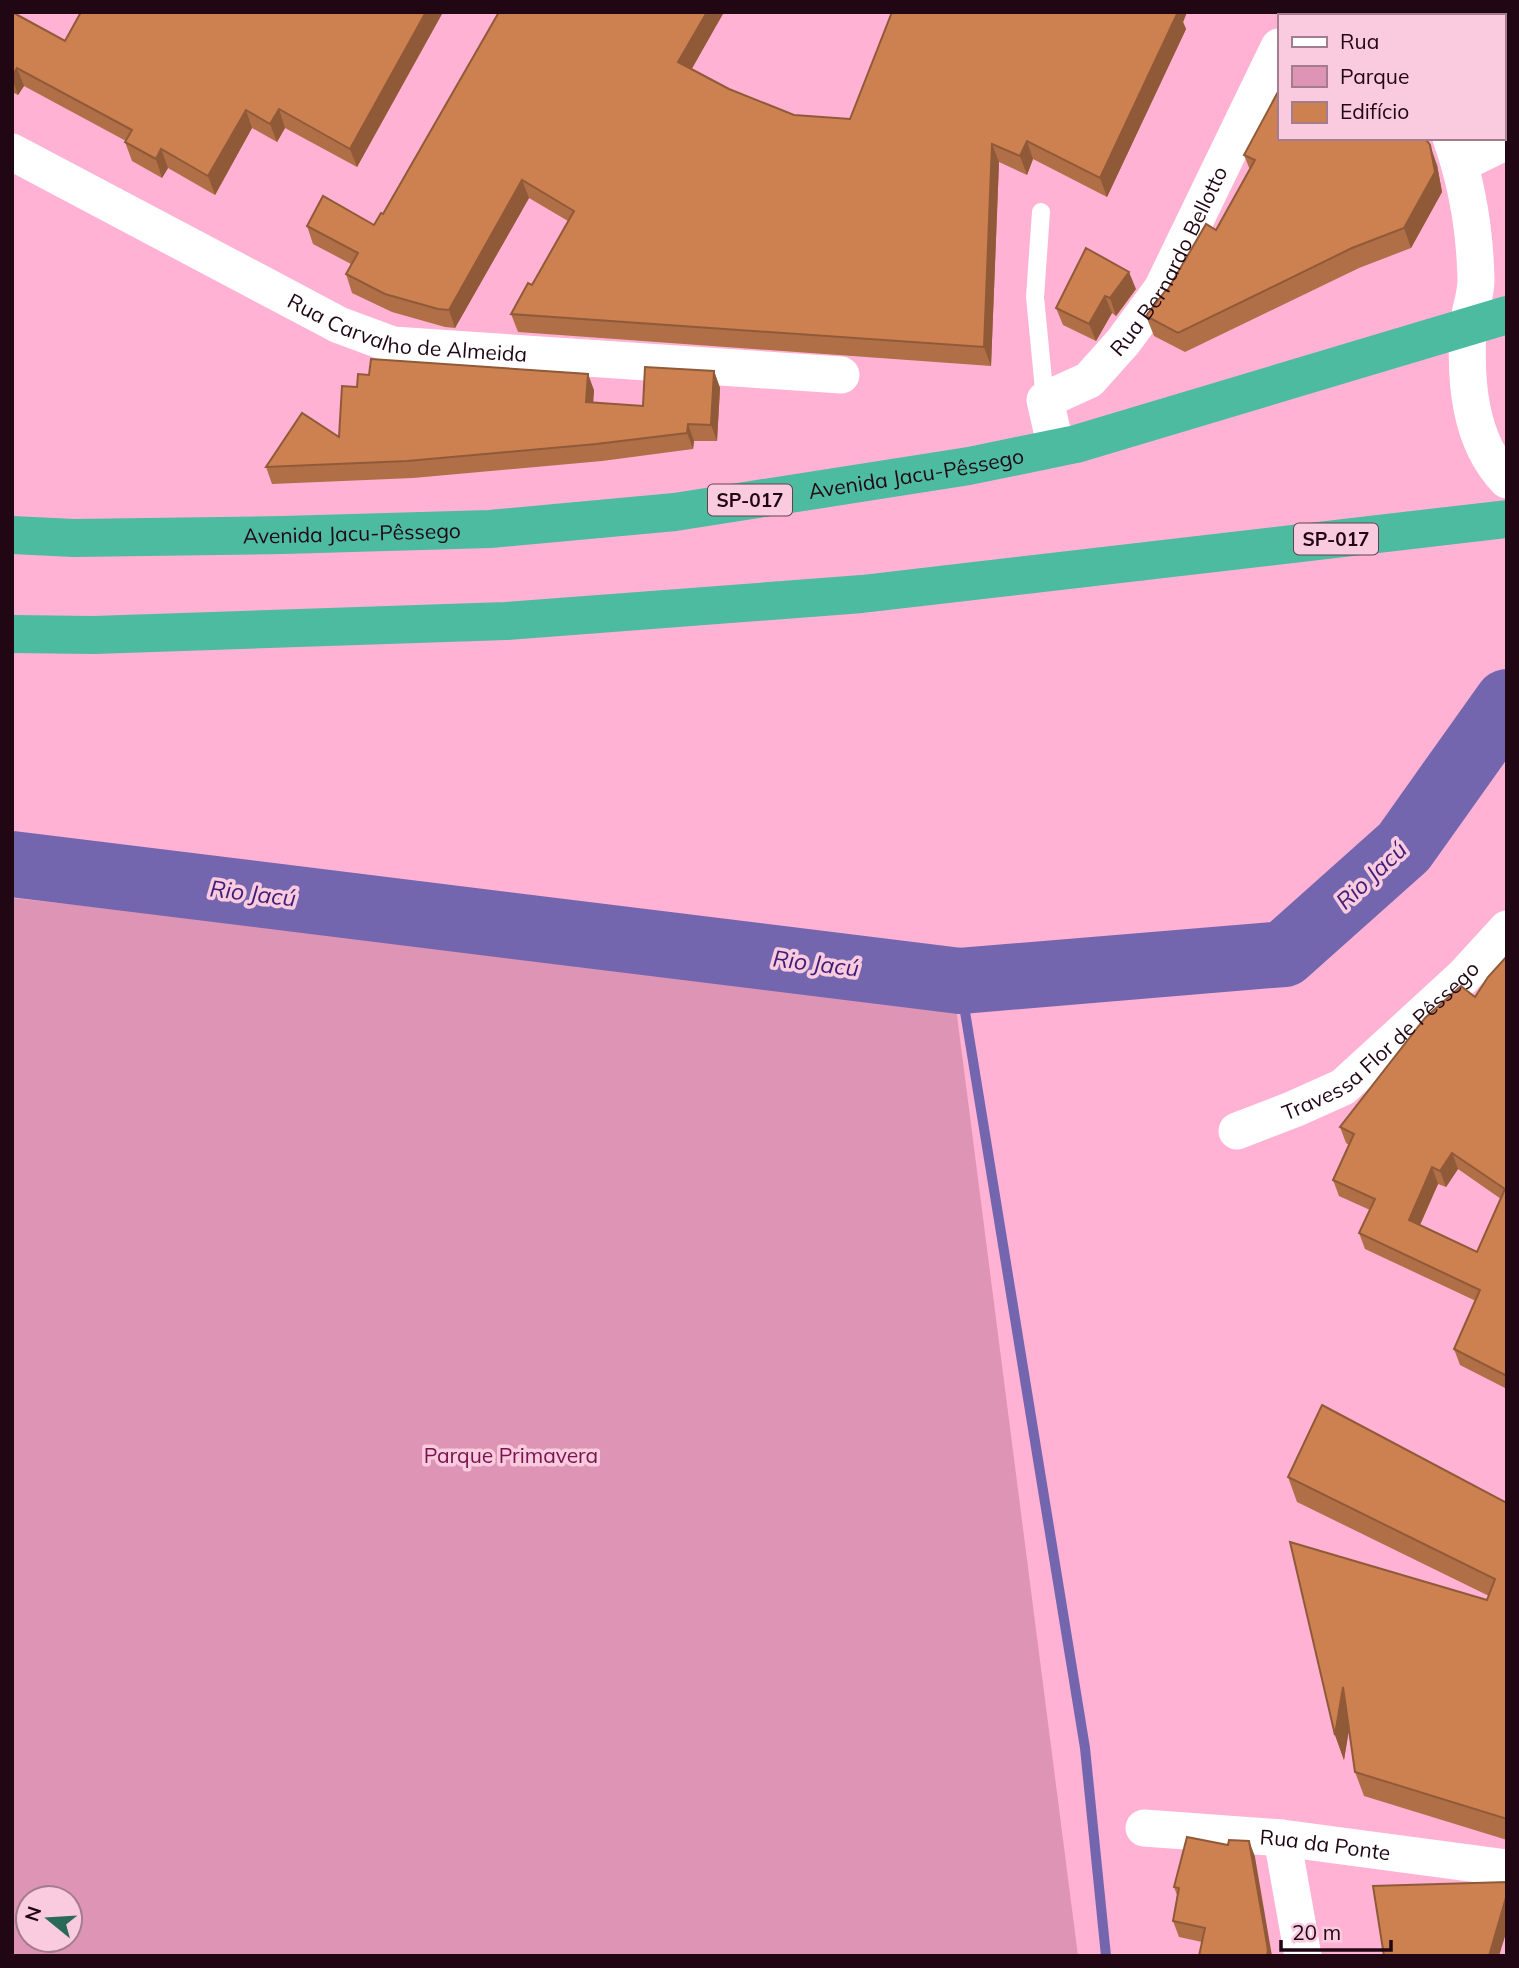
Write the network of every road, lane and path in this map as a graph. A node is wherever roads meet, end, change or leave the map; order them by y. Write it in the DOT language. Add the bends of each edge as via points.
graph roads {
  1 [pos="1278,49"];
  2 [pos="1507,141"];
  3 [pos="1455,151"];
  4 [pos="12,152"];
  5 [pos="1041,212"];
  6 [pos="1507,315"];
  7 [pos="1468,327"];
  8 [pos="841,375"];
  9 [pos="1045,400"];
  10 [pos="1056,449"];
  11 [pos="1507,480"];
  12 [pos="1507,519"];
  13 [pos="12,535"];
  14 [pos="12,634"];
  15 [pos="1507,929"];
  16 [pos="1237,1131"];
  17 [pos="1144,1828"];
  18 [pos="1282,1838"];
  19 [pos="1507,1868"];
  20 [pos="1303,1956"];
  1 -- 9 [label="street, Rua Bernardo Bellotto" via="1162,289 1089,380"];
  2 -- 3 [label="street"];
  3 -- 7 [label="street" via="1476,253"];
  4 -- 8 [label="street, Rua Carvalho de Almeida" via="339,325 393,345"];
  5 -- 9 [label="lane" via="1035,297"];
  6 -- 7 [label="highway, Avenida Jacu-Pêssego / SP-017"];
  7 -- 10 [label="highway, Avenida Jacu-Pêssego / SP-017"];
  7 -- 11 [label="street" via="1470,398 1478,436 1493,466"];
  9 -- 10 [label="street"];
  10 -- 13 [label="highway, Avenida Jacu-Pêssego / SP-017" via="675,512 490,529 74,538"];
  12 -- 14 [label="highway, SP-017" via="862,594 506,621"];
  15 -- 16 [label="street, Travessa Flor de Pêssego" via="1343,1087"];
  17 -- 18 [label="street, Rua da Ponte"];
  18 -- 19 [label="street, Rua da Ponte"];
  18 -- 20 [label="street"];
}
